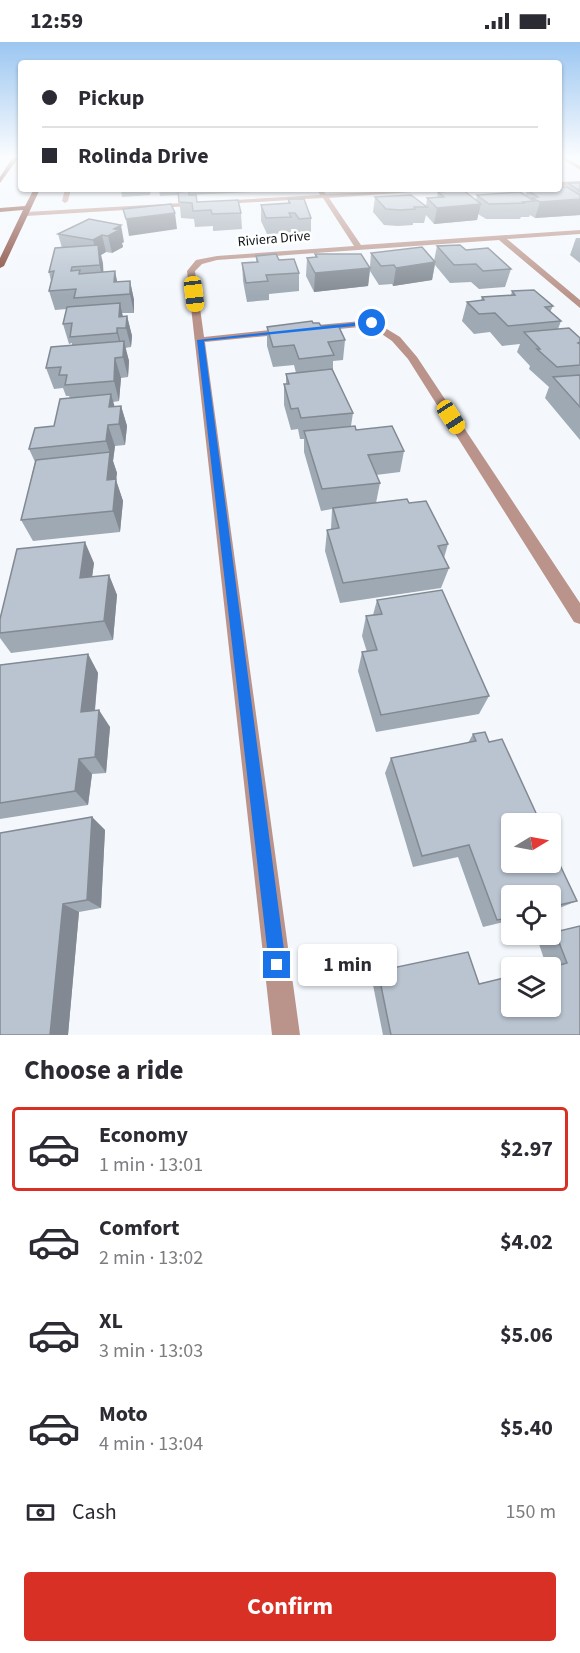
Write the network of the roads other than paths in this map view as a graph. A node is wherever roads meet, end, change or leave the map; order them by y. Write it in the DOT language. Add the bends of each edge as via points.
graph roads {
  1 [pos="30,203"];
  2 [pos="40,203"];
  3 [pos="154,203"];
  4 [pos="329,203"];
  5 [pos="28,208"];
  6 [pos="0,210"];
  7 [pos="580,231"];
  8 [pos="500,237"];
  9 [pos="358,246"];
  10 [pos="0,266"];
  11 [pos="580,306"];
  12 [pos="200,340"];
  13 [pos="580,617"];
  14 [pos="286,1035"];
  1 -- 5 [label="main road"];
  2 -- 5 [label="street"];
  3 -- 5 [label="street"];
  4 -- 9 [label="street"];
  5 -- 6 [label="main road"];
  5 -- 10 [label="main road"];
  7 -- 8 [label="street, Riviera Drive"];
  8 -- 9 [label="street, Riviera Drive"];
  8 -- 11 [label="street"];
  9 -- 12 [label="street, Riviera Drive" via="199,262 191,271"];
  12 -- 13 [label="street" via="372,323 396,339 412,357"];
  12 -- 14 [label="street"];
}
